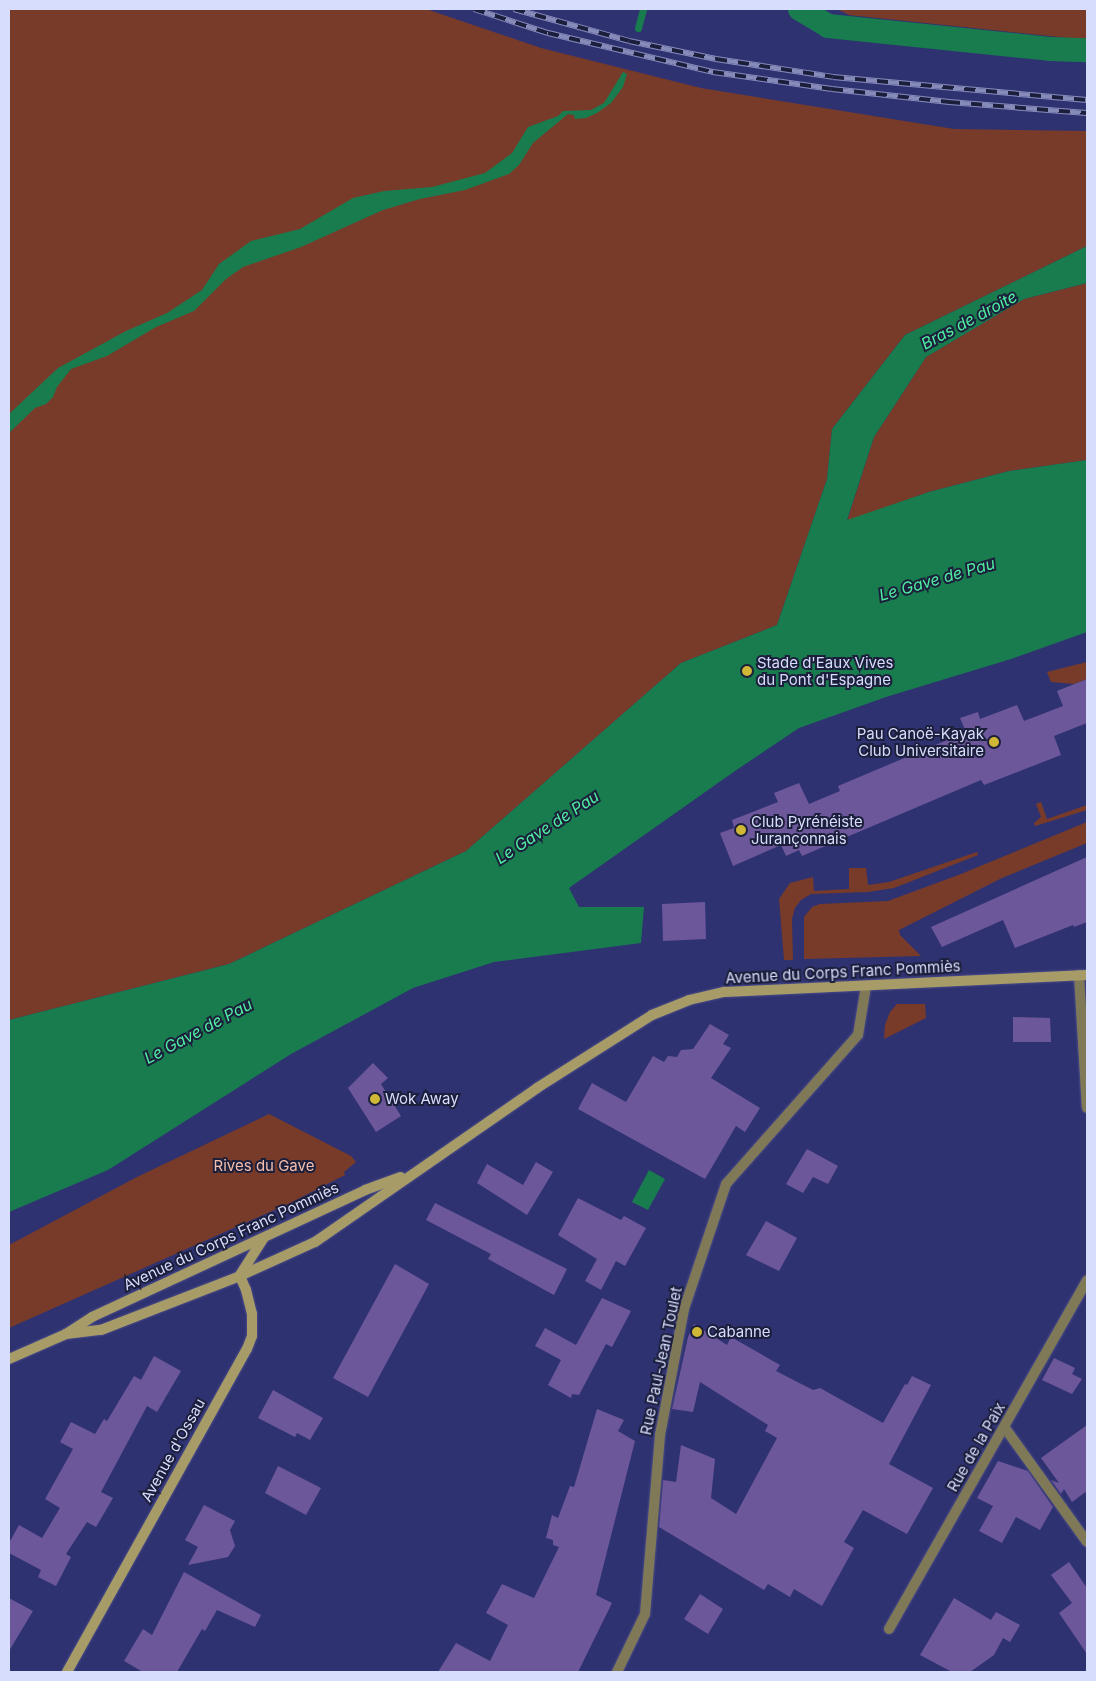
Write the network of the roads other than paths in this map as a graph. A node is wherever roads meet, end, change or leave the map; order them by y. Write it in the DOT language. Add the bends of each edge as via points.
graph roads {
  1 [pos="1083,975"];
  2 [pos="866,986"];
  3 [pos="1087,1108"];
  4 [pos="411,1174"];
  5 [pos="263,1238"];
  6 [pos="240,1276"];
  7 [pos="1087,1280"];
  8 [pos="66,1334"];
  9 [pos="9,1359"];
  10 [pos="1005,1428"];
  11 [pos="1087,1542"];
  12 [pos="889,1629"];
  13 [pos="67,1672"];
  14 [pos="617,1672"];
  1 -- 2 [label="main road, Avenue du Corps Franc Pommiès"];
  1 -- 3 [label="street"];
  2 -- 4 [label="main road, Avenue du Corps Franc Pommiès" via="725,992 689,1000 644,1021 537,1088"];
  2 -- 14 [label="street, Rue Paul-Jean Toulet" via="858,1035 726,1184 684,1309 660,1435 645,1614"];
  4 -- 5 [label="main road, Avenue du Corps Franc Pommiès" via="364,1190"];
  4 -- 6 [label="main road, Avenue du Corps Franc Pommiès" via="316,1242"];
  5 -- 6 [label="main road"];
  5 -- 8 [label="main road, Avenue du Corps Franc Pommiès" via="92,1318"];
  6 -- 8 [label="main road, Avenue du Corps Franc Pommiès" via="101,1330"];
  6 -- 13 [label="main road, Avenue d'Ossau" via="252,1314 252,1336 247,1349"];
  7 -- 10 [label="street, Rue de la Paix"];
  8 -- 9 [label="main road, Avenue du Corps Franc Pommiès"];
  10 -- 11 [label="street"];
  10 -- 12 [label="street, Rue de la Paix"];
}
